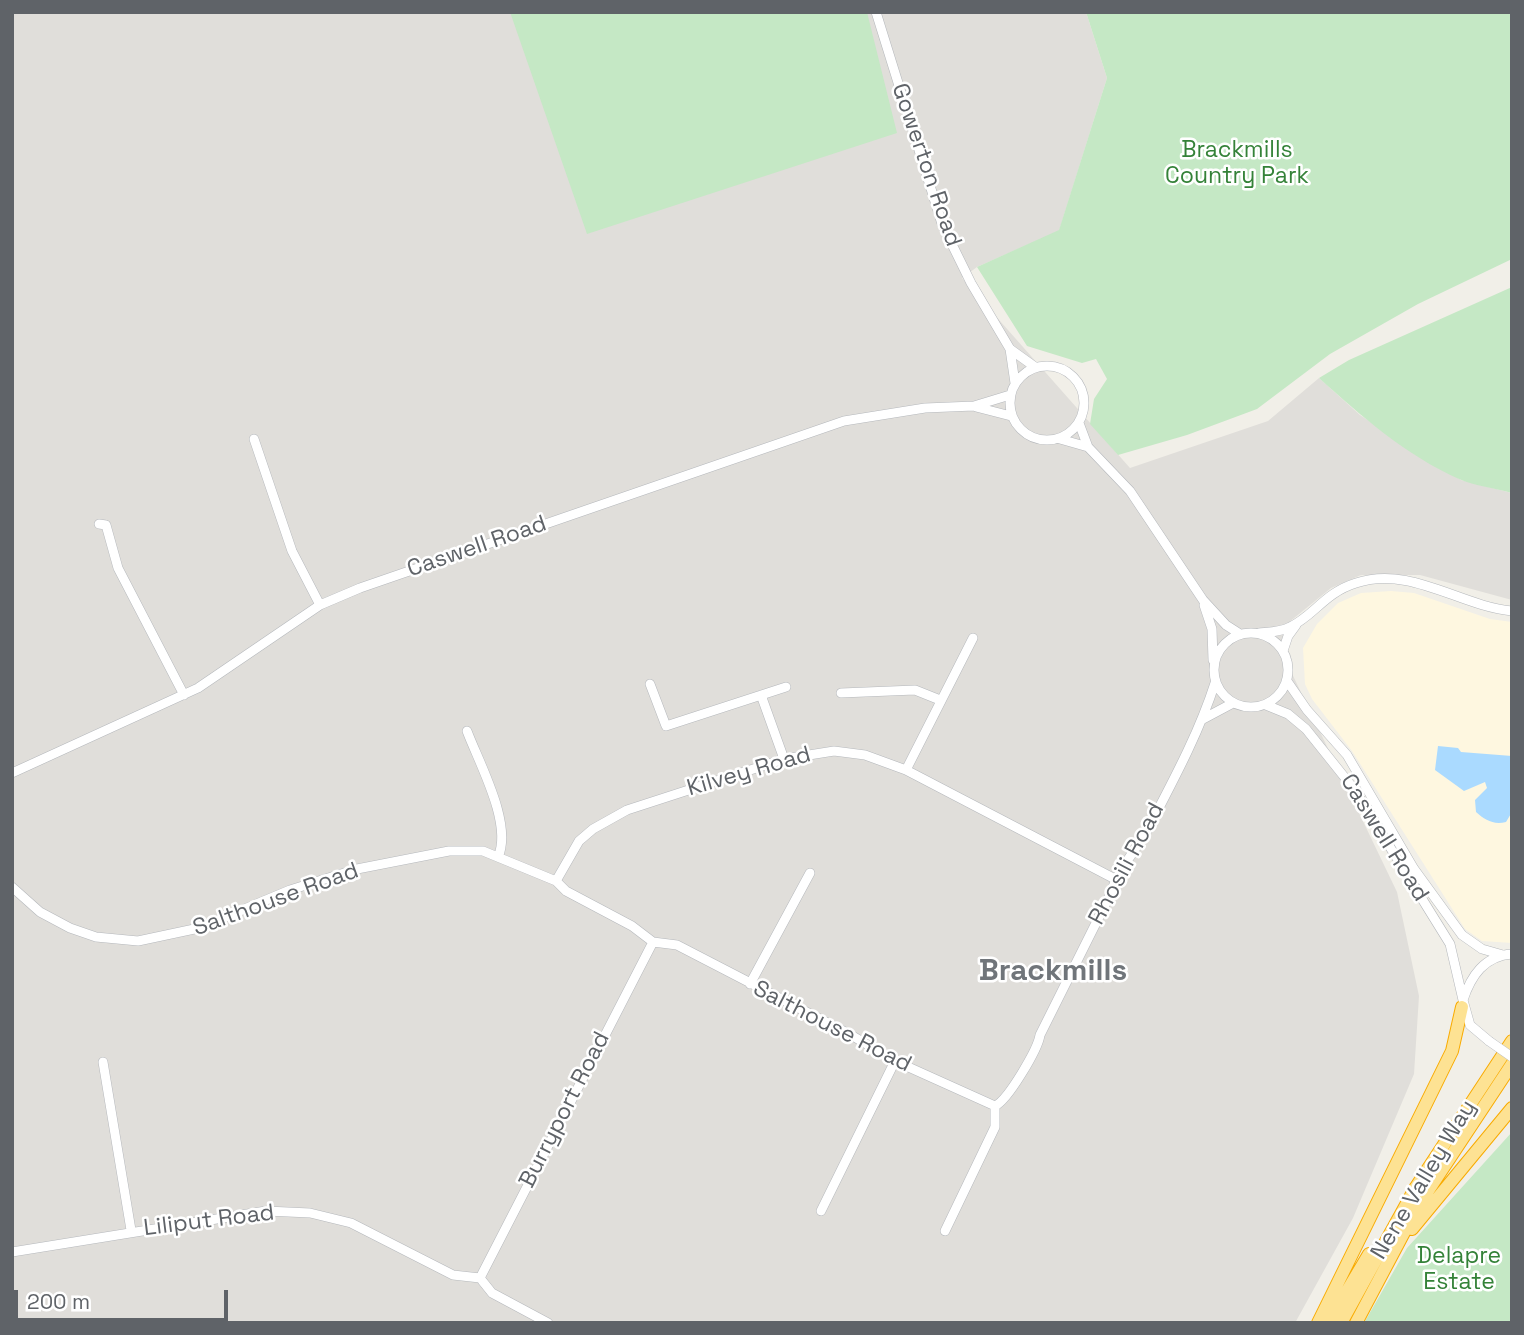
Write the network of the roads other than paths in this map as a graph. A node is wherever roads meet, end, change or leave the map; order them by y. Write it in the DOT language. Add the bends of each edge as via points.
graph roads {
  1 [pos="876,12"];
  2 [pos="1010,349"];
  3 [pos="1035,368"];
  4 [pos="1015,383"];
  5 [pos="1010,395"];
  6 [pos="974,406"];
  7 [pos="1011,416"];
  8 [pos="1079,423"];
  9 [pos="254,439"];
  10 [pos="1060,439"];
  11 [pos="1088,447"];
  12 [pos="99,524"];
  13 [pos="1203,600"];
  14 [pos="320,605"];
  15 [pos="1512,611"];
  16 [pos="1301,619"];
  17 [pos="1240,634"];
  18 [pos="1259,634"];
  19 [pos="973,638"];
  20 [pos="1283,651"];
  21 [pos="1213,666"];
  22 [pos="1287,681"];
  23 [pos="1215,683"];
  24 [pos="650,684"];
  25 [pos="786,687"];
  26 [pos="841,693"];
  27 [pos="184,695"];
  28 [pos="761,695"];
  29 [pos="940,700"];
  30 [pos="1233,703"];
  31 [pos="1266,705"];
  32 [pos="1203,719"];
  33 [pos="467,731"];
  34 [pos="784,759"];
  35 [pos="905,770"];
  36 [pos="12,773"];
  37 [pos="498,857"];
  38 [pos="810,873"];
  39 [pos="1115,879"];
  40 [pos="556,881"];
  41 [pos="12,887"];
  42 [pos="653,942"];
  43 [pos="1508,954"];
  44 [pos="750,984"];
  45 [pos="1462,1004"];
  46 [pos="1512,1041"];
  47 [pos="1512,1057"];
  48 [pos="895,1061"];
  49 [pos="103,1062"];
  50 [pos="1512,1064"];
  51 [pos="995,1106"];
  52 [pos="1512,1108"];
  53 [pos="1446,1140"];
  54 [pos="821,1211"];
  55 [pos="131,1230"];
  56 [pos="945,1231"];
  57 [pos="1396,1249"];
  58 [pos="12,1252"];
  59 [pos="480,1278"];
  60 [pos="548,1323"];
  61 [pos="1318,1323"];
  62 [pos="1328,1323"];
  63 [pos="1341,1323"];
  64 [pos="1356,1323"];
  1 -- 2 [label="street, Gowerton Road" via="942,224"];
  2 -- 3 [label="street, Gowerton Road"];
  2 -- 4 [label="street, Gowerton Road"];
  3 -- 4 [label="street"];
  3 -- 8 [label="street" via="1061,368 1077,381 1085,400"];
  4 -- 5 [label="street"];
  5 -- 6 [label="street, Caswell Road"];
  5 -- 7 [label="street"];
  6 -- 7 [label="street, Caswell Road"];
  6 -- 14 [label="street, Caswell Road" via="925,408 844,421"];
  7 -- 10 [label="street" via="1026,434 1048,441"];
  8 -- 10 [label="street"];
  8 -- 11 [label="street"];
  9 -- 14 [label="street" via="292,551"];
  10 -- 11 [label="street"];
  11 -- 13 [label="street" via="1130,491"];
  12 -- 27 [label="street" via="106,525 118,568"];
  13 -- 17 [label="street"];
  13 -- 21 [label="street" via="1211,627"];
  14 -- 27 [label="street, Caswell Road"];
  15 -- 16 [label="street" via="1413,581 1373,579 1334,592"];
  16 -- 18 [label="street" via="1290,628"];
  16 -- 20 [label="street"];
  17 -- 18 [label="street"];
  17 -- 21 [label="street" via="1222,646"];
  18 -- 20 [label="street"];
  19 -- 29 [label="street"];
  20 -- 22 [label="street"];
  21 -- 23 [label="street"];
  22 -- 31 [label="street" via="1283,691"];
  22 -- 43 [label="street, Caswell Road" via="1347,755 1414,869 1462,935 1482,949"];
  23 -- 30 [label="street"];
  23 -- 32 [label="street, Rhosili Road"];
  24 -- 28 [label="street" via="666,726"];
  25 -- 28 [label="street"];
  26 -- 29 [label="street" via="915,690"];
  27 -- 36 [label="street, Caswell Road"];
  28 -- 34 [label="street"];
  29 -- 35 [label="street"];
  30 -- 31 [label="street"];
  30 -- 32 [label="street"];
  31 -- 45 [label="street, Caswell Road" via="1288,714 1306,729 1354,789 1450,944"];
  32 -- 39 [label="street, Rhosili Road" via="1148,829"];
  33 -- 37 [label="street" via="500,820 504,843"];
  34 -- 35 [label="street, Kilvey Road" via="850,752"];
  34 -- 40 [label="street, Kilvey Road" via="635,807 593,828 579,841"];
  35 -- 39 [label="street, Kilvey Road"];
  37 -- 40 [label="street, Salthouse Road"];
  37 -- 41 [label="street, Salthouse Road" via="483,851 449,850 394,860 290,890 199,928 138,941 96,937 70,928 40,912"];
  38 -- 44 [label="street"];
  39 -- 51 [label="street, Rhosili Road" via="1038,1047 1010,1094"];
  40 -- 42 [label="street, Salthouse Road"];
  42 -- 44 [label="street, Salthouse Road" via="677,945"];
  42 -- 59 [label="street, Burryport Road"];
  43 -- 45 [label="street" via="1472,975"];
  44 -- 48 [label="street, Salthouse Road"];
  45 -- 47 [label="street, bridge" via="1470,1025"];
  45 -- 61 [label="highway" via="1452,1051"];
  46 -- 53 [label="highway, Nene Valley Way"];
  48 -- 51 [label="street, Salthouse Road"];
  48 -- 54 [label="street"];
  49 -- 55 [label="street"];
  50 -- 57 [label="highway, Nene Valley Way" via="1439,1171"];
  51 -- 56 [label="street, Rhosili Road" via="995,1127"];
  52 -- 57 [label="highway"];
  53 -- 62 [label="highway" via="1415,1176"];
  53 -- 63 [label="highway, Nene Valley Way"];
  55 -- 58 [label="street, Liliput Road"];
  55 -- 59 [label="street, Liliput Road" via="266,1211 310,1213 351,1223 453,1275"];
  57 -- 64 [label="highway, Nene Valley Way"];
  59 -- 60 [label="street, Liliput Road" via="492,1293"];
}
